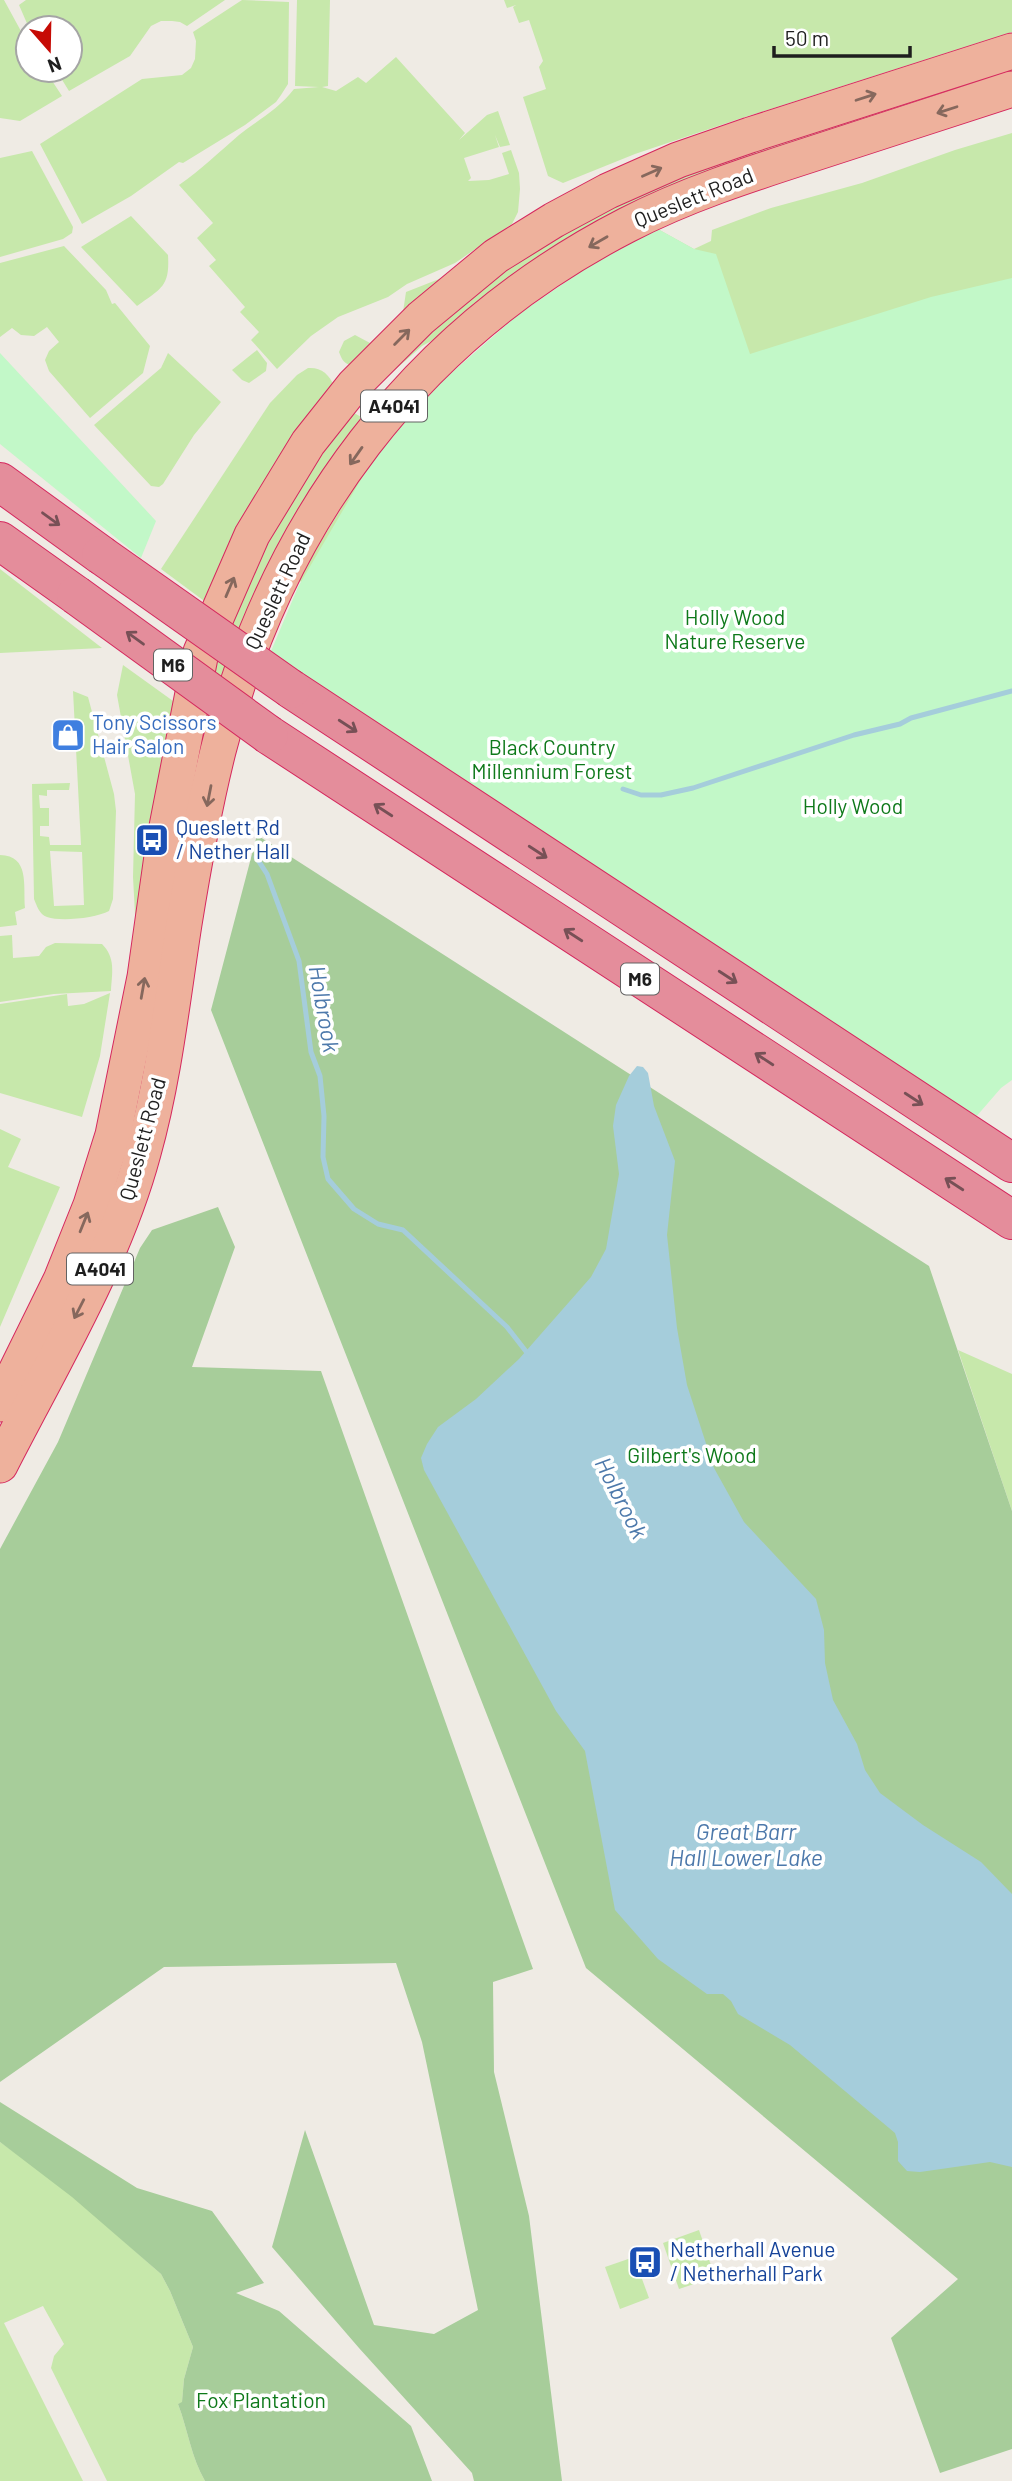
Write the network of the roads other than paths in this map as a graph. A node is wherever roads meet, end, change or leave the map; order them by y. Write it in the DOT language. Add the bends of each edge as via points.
graph roads {
  1 [pos="1012,51"];
  2 [pos="1012,89"];
  3 [pos="0,482"];
  4 [pos="0,541"];
  5 [pos="1012,1163"];
  6 [pos="1012,1220"];
  7 [pos="0,1404"];
  8 [pos="0,1465"];
  7 -- 1 [label="highway, Queslett Road / A4041, one-way" via="61,1280 113,1135 137,1023 164,842 201,652 252,535 308,443 354,385 421,318 496,256 554,220 678,160"];
  2 -- 8 [label="highway, Queslett Road / A4041, one-way" via="727,182 629,224 519,292 476,326 383,416 314,515 260,623 218,753 185,917 164,1060 143,1153 115,1240"];
  3 -- 5 [label="highway, M6, one-way, bridge" via="291,689"];
  6 -- 4 [label="highway, M6, one-way, bridge" via="270,735"];
}
